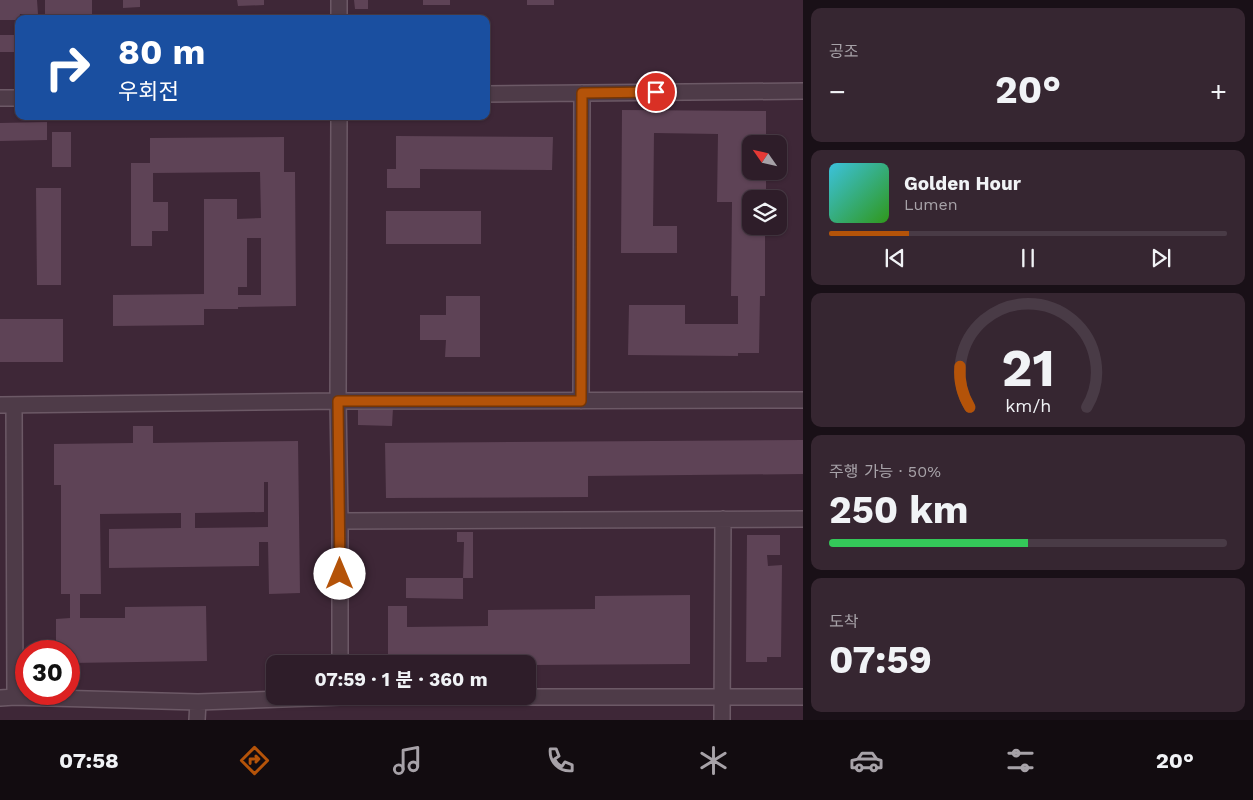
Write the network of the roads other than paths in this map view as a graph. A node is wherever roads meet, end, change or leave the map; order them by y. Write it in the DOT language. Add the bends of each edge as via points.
graph roads {
  1 [pos="340,0"];
  2 [pos="340,15"];
  3 [pos="803,91"];
  4 [pos="582,93"];
  5 [pos="490,94"];
  6 [pos="0,98"];
  7 [pos="15,98"];
  8 [pos="339,120"];
  9 [pos="803,400"];
  10 [pos="338,401"];
  11 [pos="581,401"];
  12 [pos="7,405"];
  13 [pos="723,519"];
  14 [pos="803,519"];
  15 [pos="340,521"];
  16 [pos="340,655"];
  17 [pos="536,697"];
  18 [pos="721,697"];
  19 [pos="803,697"];
  20 [pos="7,698"];
  21 [pos="266,700"];
  22 [pos="198,702"];
  23 [pos="197,720"];
  24 [pos="722,720"];
  1 -- 2 [label="street"];
  3 -- 4 [label="street"];
  4 -- 5 [label="street"];
  4 -- 11 [label="street"];
  6 -- 7 [label="street"];
  8 -- 10 [label="street"];
  9 -- 11 [label="street"];
  10 -- 11 [label="street"];
  10 -- 12 [label="street"];
  10 -- 15 [label="street"];
  12 -- 20 [label="street"];
  13 -- 14 [label="street"];
  13 -- 15 [label="street"];
  13 -- 18 [label="street"];
  15 -- 16 [label="street"];
  17 -- 18 [label="street"];
  18 -- 19 [label="street"];
  18 -- 24 [label="street"];
  20 -- 22 [label="street"];
  21 -- 22 [label="street"];
  22 -- 23 [label="street"];
}
